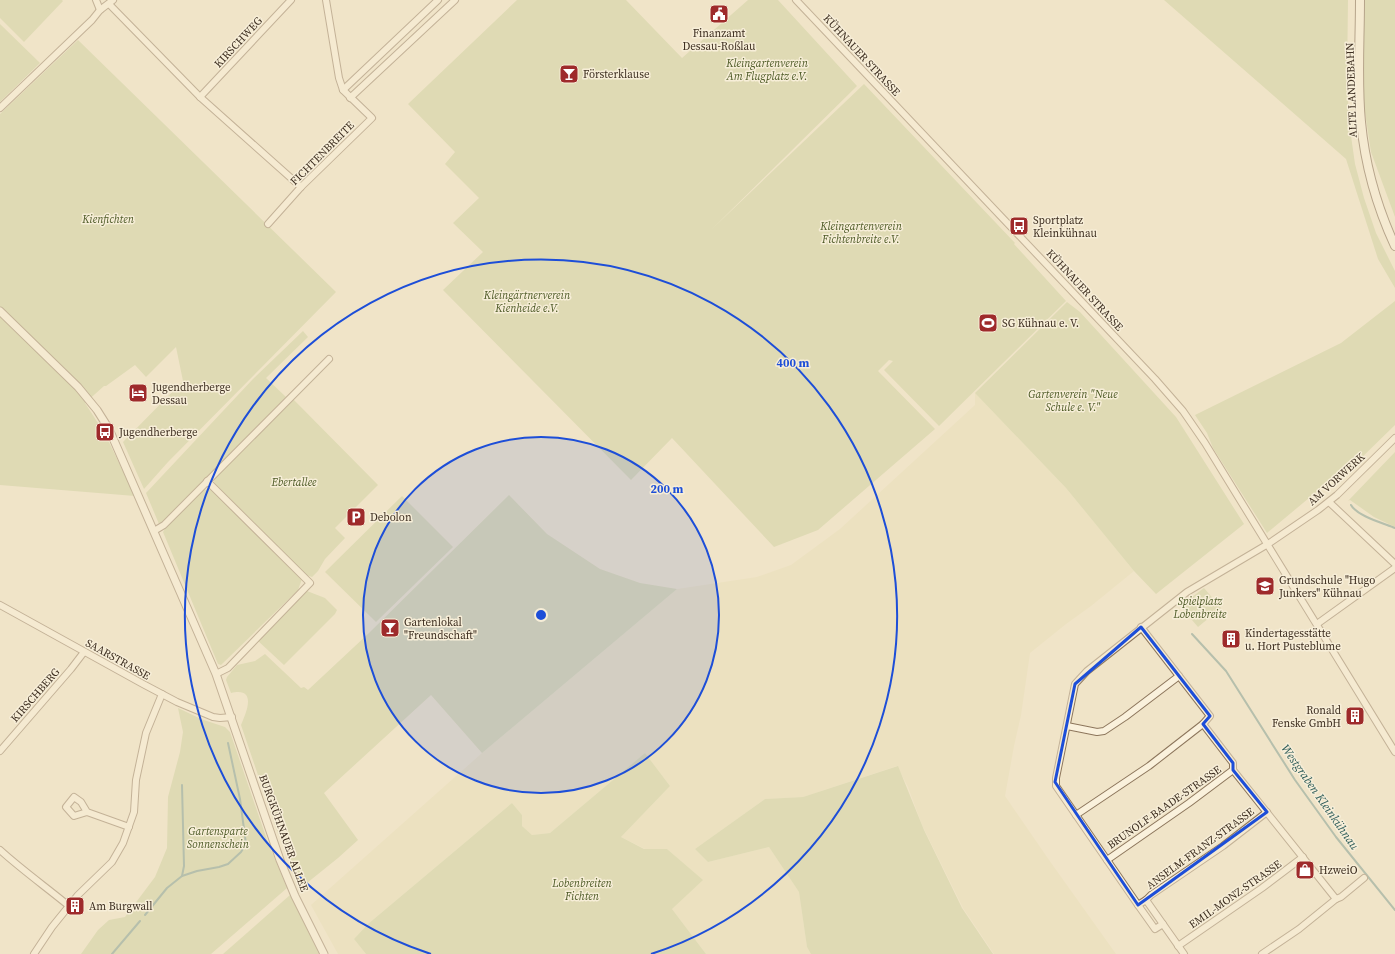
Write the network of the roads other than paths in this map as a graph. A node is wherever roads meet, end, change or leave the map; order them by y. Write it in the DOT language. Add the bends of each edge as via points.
graph roads {
  1 [pos="96,0"];
  2 [pos="291,0"];
  3 [pos="326,0"];
  4 [pos="438,0"];
  5 [pos="455,0"];
  6 [pos="796,0"];
  7 [pos="1360,0"];
  8 [pos="111,2"];
  9 [pos="100,10"];
  10 [pos="343,90"];
  11 [pos="200,97"];
  12 [pos="350,98"];
  13 [pos="0,108"];
  14 [pos="301,187"];
  15 [pos="268,224"];
  16 [pos="1395,246"];
  17 [pos="0,311"];
  18 [pos="329,359"];
  19 [pos="1395,438"];
  20 [pos="207,481"];
  21 [pos="1329,502"];
  22 [pos="154,531"];
  23 [pos="1268,544"];
  24 [pos="1395,564"];
  25 [pos="1395,568"];
  26 [pos="0,605"];
  27 [pos="1317,624"];
  28 [pos="1141,627"];
  29 [pos="84,652"];
  30 [pos="216,674"];
  31 [pos="1179,676"];
  32 [pos="162,694"];
  33 [pos="232,717"];
  34 [pos="1203,724"];
  35 [pos="1067,726"];
  36 [pos="0,751"];
  37 [pos="1395,752"];
  38 [pos="1233,770"];
  39 [pos="87,812"];
  40 [pos="1267,812"];
  41 [pos="1076,816"];
  42 [pos="129,827"];
  43 [pos="0,850"];
  44 [pos="1303,857"];
  45 [pos="1107,860"];
  46 [pos="1364,878"];
  47 [pos="1336,899"];
  48 [pos="1146,900"];
  49 [pos="1138,905"];
  50 [pos="69,906"];
  51 [pos="1163,924"];
  52 [pos="1178,946"];
  53 [pos="34,954"];
  54 [pos="324,954"];
  55 [pos="1184,954"];
  56 [pos="1262,954"];
  1 -- 9 [label="street"];
  2 -- 11 [label="street, KIRSCHWEG"];
  3 -- 10 [label="street"];
  4 -- 10 [label="street"];
  5 -- 12 [label="street"];
  6 -- 23 [label="street, KÜHNAUER STRASSE" via="1179,406 1198,431"];
  7 -- 16 [label="main road, ALTE LANDEBAHN" via="1363,139 1373,186"];
  8 -- 9 [label="street"];
  8 -- 11 [label="street"];
  9 -- 13 [label="street"];
  10 -- 12 [label="street, FICHTENBREITE"];
  11 -- 14 [label="street"];
  12 -- 14 [label="street, FICHTENBREITE" via="372,118"];
  14 -- 15 [label="street, FICHTENBREITE"];
  17 -- 22 [label="street" via="78,387 101,415 116,443"];
  18 -- 20 [label="street"];
  19 -- 21 [label="street, AM VORWERK"];
  20 -- 22 [label="street" via="164,525"];
  20 -- 30 [label="street" via="310,583 228,668"];
  21 -- 23 [label="street, AM VORWERK"];
  21 -- 24 [label="street"];
  22 -- 30 [label="street"];
  23 -- 27 [label="street, KÜHNAUER STRASSE"];
  23 -- 28 [label="street, AM VORWERK" via="1200,583"];
  25 -- 27 [label="street"];
  26 -- 29 [label="street, SAARSTRASSE"];
  27 -- 37 [label="street, KÜHNAUER STRASSE"];
  28 -- 31 [label="street"];
  28 -- 35 [label="street, AM VORWERK" via="1079,678 1075,684"];
  29 -- 32 [label="street, SAARSTRASSE"];
  29 -- 36 [label="street, KIRSCHBERG"];
  30 -- 33 [label="street"];
  31 -- 34 [label="street" via="1210,716"];
  31 -- 35 [label="street" via="1104,731 1096,732"];
  32 -- 33 [label="street, SAARSTRASSE" via="211,716"];
  32 -- 42 [label="street" via="145,737 136,780 134,812"];
  33 -- 54 [label="street, BURGKÜHNAUER ALLEE" via="283,866"];
  34 -- 38 [label="street" via="1233,763"];
  34 -- 41 [label="street" via="1149,766"];
  35 -- 41 [label="street, AM VORWERK" via="1055,782"];
  38 -- 40 [label="street"];
  38 -- 45 [label="street, BRUNOLF-BAADE-STRASSE"];
  39 -- 42 [label="street"];
  40 -- 44 [label="street"];
  40 -- 48 [label="street, ANSELM-FRANZ-STRASSE"];
  41 -- 45 [label="street, AM VORWERK"];
  42 -- 50 [label="street" via="112,862"];
  43 -- 50 [label="street"];
  44 -- 47 [label="street"];
  44 -- 52 [label="street, EMIL-MONZ-STRASSE"];
  45 -- 49 [label="street, AM VORWERK"];
  46 -- 47 [label="street"];
  47 -- 56 [label="street" via="1299,929"];
  48 -- 49 [label="street, ANSELM-FRANZ-STRASSE"];
  48 -- 51 [label="street"];
  49 -- 51 [label="street, AM VORWERK" via="1155,929"];
  50 -- 53 [label="street"];
  51 -- 52 [label="street"];
  52 -- 55 [label="street"];
}
